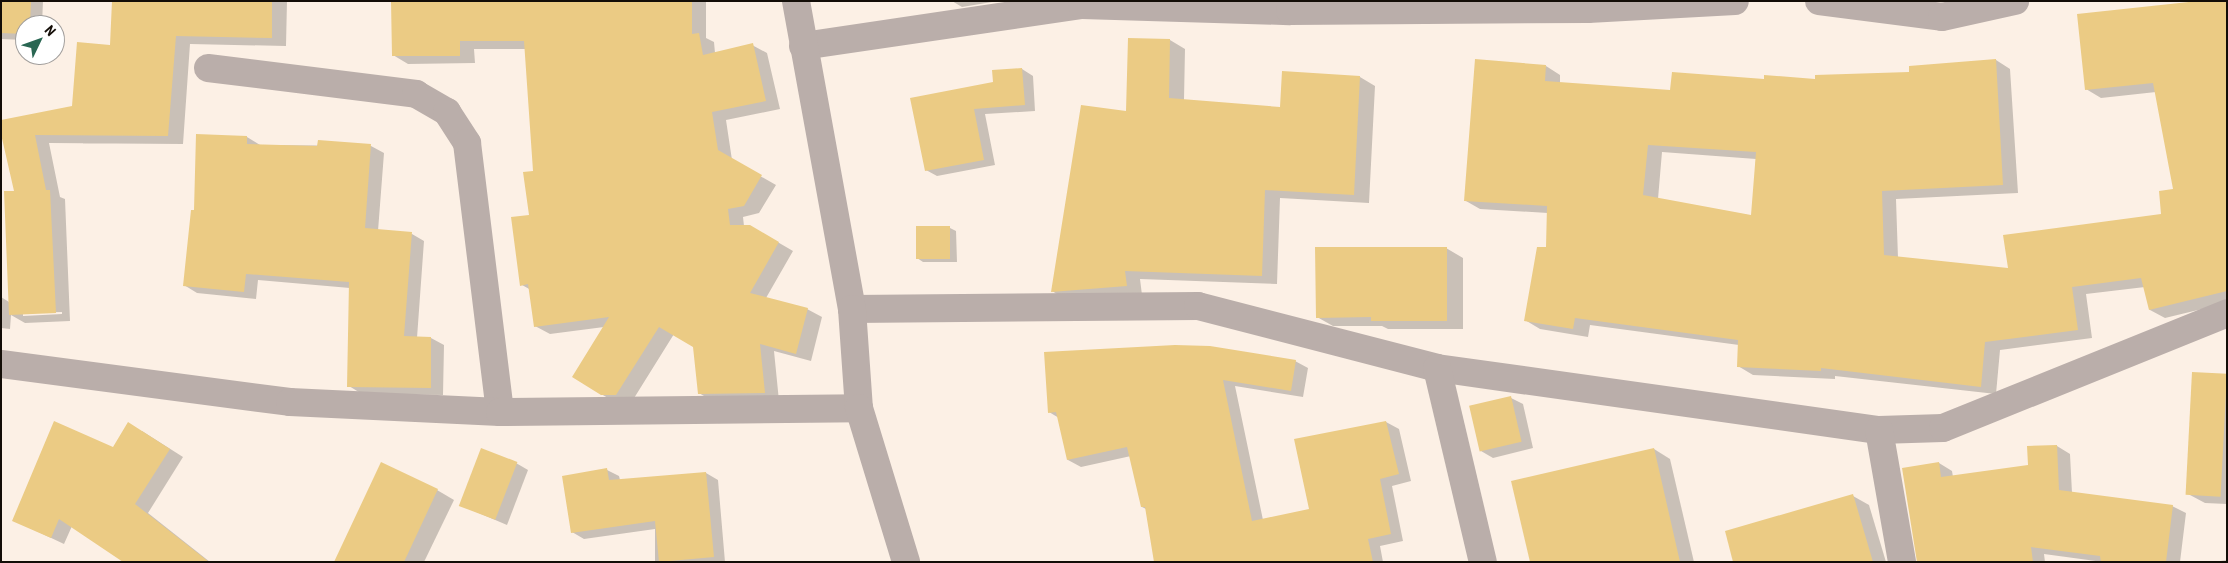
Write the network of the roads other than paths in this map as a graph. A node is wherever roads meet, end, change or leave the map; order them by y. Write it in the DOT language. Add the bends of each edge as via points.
graph roads {
  1 [pos="796,1"];
  2 [pos="1735,1"];
  3 [pos="1819,1"];
  4 [pos="2015,1"];
  5 [pos="803,46"];
  6 [pos="208,68"];
  7 [pos="852,309"];
  8 [pos="2227,312"];
  9 [pos="1,364"];
  10 [pos="1437,368"];
  11 [pos="859,408"];
  12 [pos="500,412"];
  13 [pos="1879,430"];
  14 [pos="906,562"];
  15 [pos="1483,562"];
  16 [pos="1902,562"];
  1 -- 5 [label="street"];
  2 -- 5 [label="street" via="1588,9 1339,11 1082,5"];
  3 -- 4 [label="street" via="1942,17"];
  5 -- 7 [label="street"];
  6 -- 12 [label="street" via="416,94 447,112 467,143"];
  7 -- 10 [label="street" via="1198,306"];
  7 -- 11 [label="street"];
  8 -- 13 [label="street" via="1943,428"];
  9 -- 12 [label="street" via="290,402"];
  10 -- 13 [label="street"];
  10 -- 15 [label="street"];
  11 -- 12 [label="street"];
  11 -- 14 [label="street"];
  13 -- 16 [label="street"];
}
